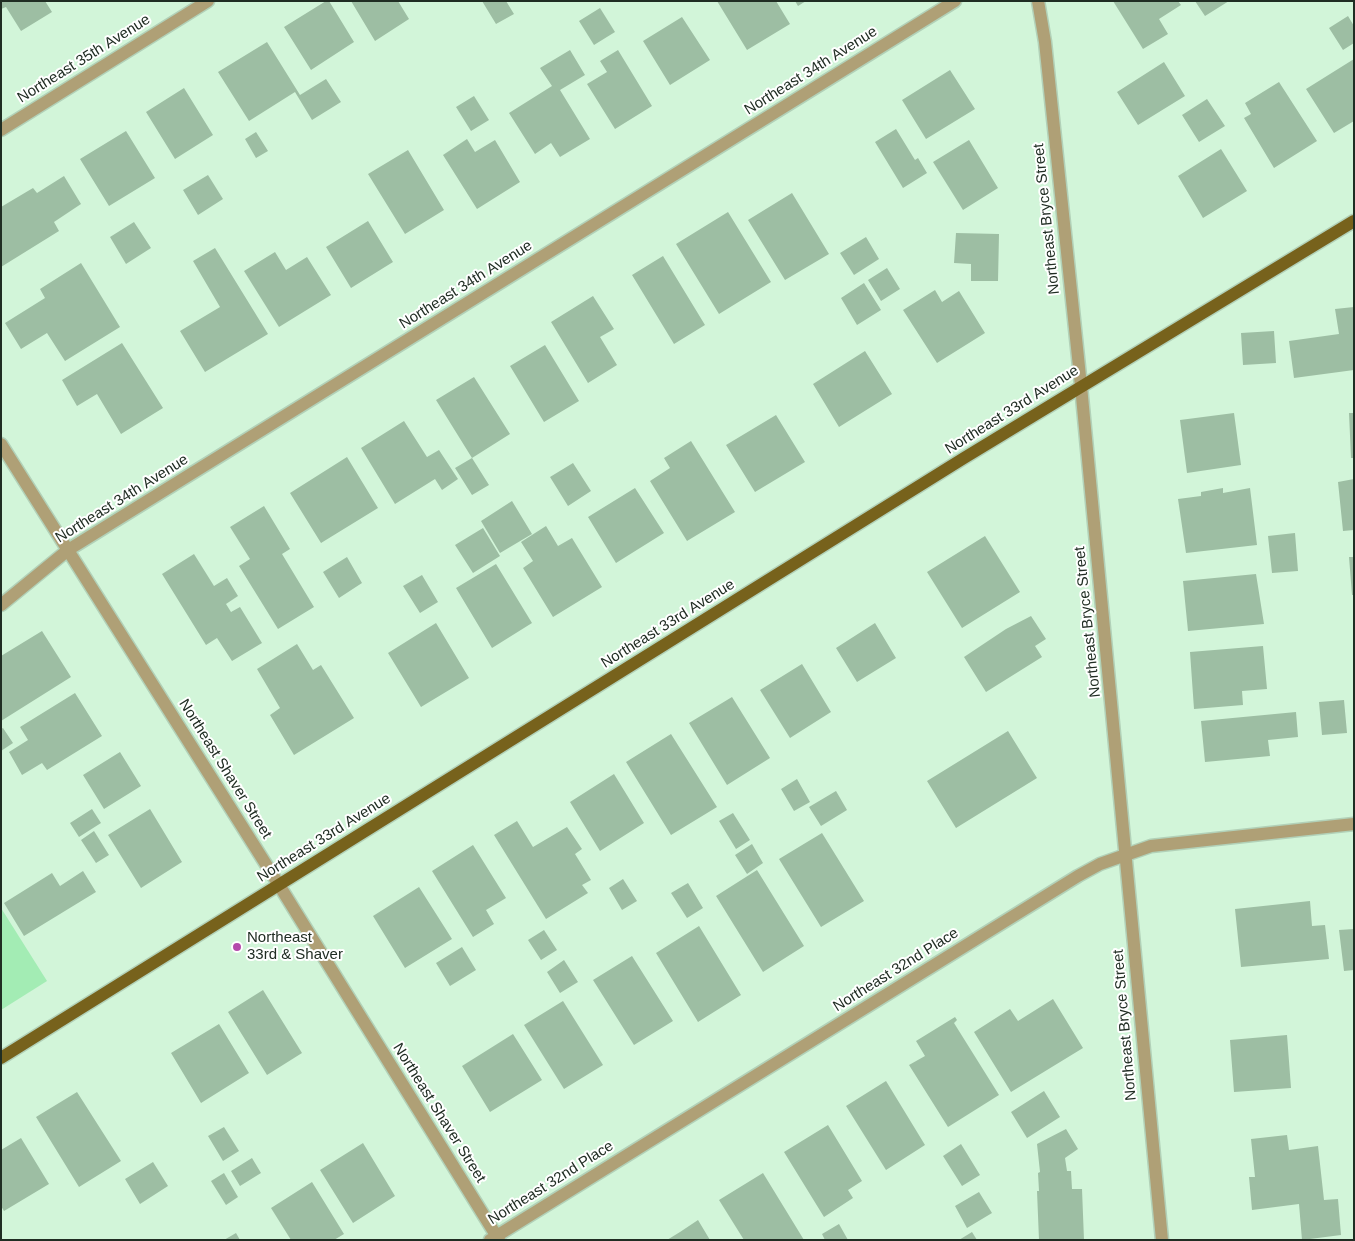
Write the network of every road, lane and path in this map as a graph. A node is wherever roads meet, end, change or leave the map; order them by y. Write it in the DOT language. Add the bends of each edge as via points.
graph roads {
  1 [pos="208,1"];
  2 [pos="955,1"];
  3 [pos="1038,1"];
  4 [pos="1,130"];
  5 [pos="1354,221"];
  6 [pos="1081,386"];
  7 [pos="1,444"];
  8 [pos="68,550"];
  9 [pos="1,605"];
  10 [pos="1354,824"];
  11 [pos="1125,855"];
  12 [pos="279,885"];
  13 [pos="1,1058"];
  14 [pos="495,1238"];
  15 [pos="1162,1240"];
  1 -- 4 [label="street, Northeast 35th Avenue"];
  2 -- 8 [label="street, Northeast 34th Avenue"];
  3 -- 6 [label="street, Northeast Bryce Street"];
  5 -- 6 [label="main road, Northeast 33rd Avenue"];
  6 -- 11 [label="street, Northeast Bryce Street"];
  6 -- 12 [label="main road, Northeast 33rd Avenue"];
  7 -- 8 [label="street, Northeast Shaver Street"];
  8 -- 9 [label="street, Northeast 34th Avenue"];
  8 -- 12 [label="street, Northeast Shaver Street"];
  10 -- 11 [label="street, Northeast 32nd Place" via="1151,846"];
  11 -- 14 [label="street, Northeast 32nd Place" via="1100,864 1070,881"];
  11 -- 15 [label="street, Northeast Bryce Street"];
  12 -- 13 [label="main road, Northeast 33rd Avenue"];
  12 -- 14 [label="street, Northeast Shaver Street"];
}
